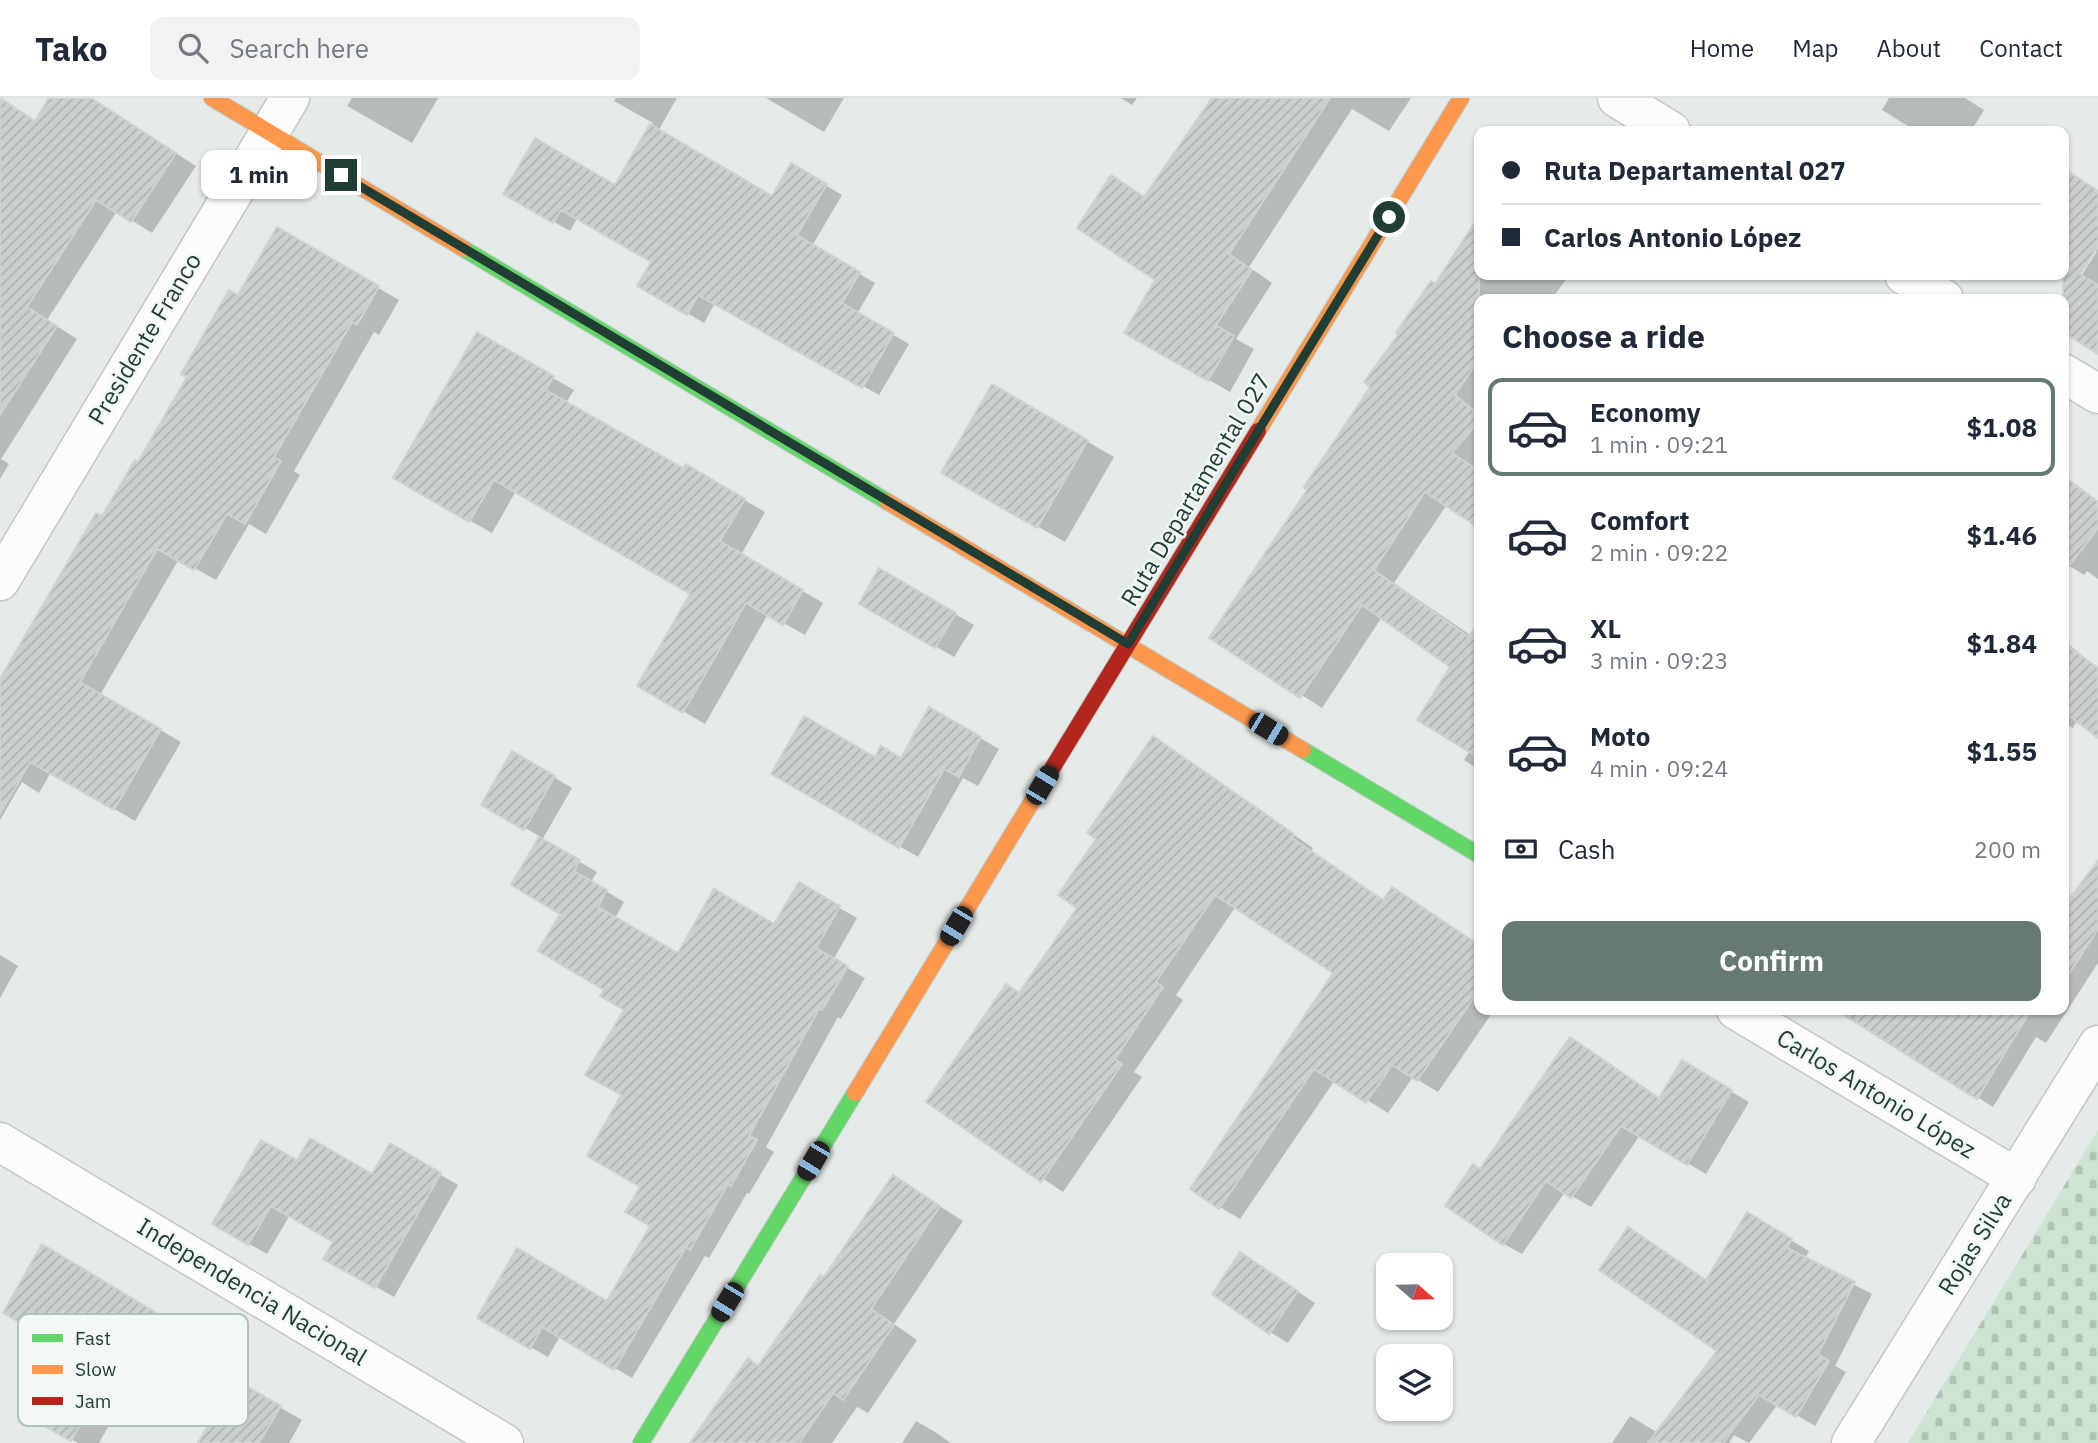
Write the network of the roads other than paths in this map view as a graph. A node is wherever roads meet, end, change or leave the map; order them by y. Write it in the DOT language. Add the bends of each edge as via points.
graph roads {
  1 [pos="212,98"];
  2 [pos="290,98"];
  3 [pos="1461,98"];
  4 [pos="1617,98"];
  5 [pos="1663,126"];
  6 [pos="269,132"];
  7 [pos="1912,280"];
  8 [pos="1936,294"];
  9 [pos="2069,377"];
  10 [pos="2098,394"];
  11 [pos="0,581"];
  12 [pos="1128,644"];
  13 [pos="1474,852"];
  14 [pos="1744,1015"];
  15 [pos="2098,1045"];
  16 [pos="0,1142"];
  17 [pos="2017,1178"];
  18 [pos="504,1443"];
  19 [pos="641,1443"];
  20 [pos="1851,1443"];
  1 -- 6 [label="main road"];
  2 -- 6 [label="street, Presidente Franco"];
  3 -- 12 [label="main road, Ruta Departamental 027"];
  4 -- 5 [label="street"];
  6 -- 11 [label="street, Presidente Franco"];
  6 -- 12 [label="main road"];
  7 -- 8 [label="street"];
  9 -- 10 [label="street"];
  12 -- 13 [label="main road"];
  12 -- 19 [label="main road, Ruta Departamental 027"];
  14 -- 17 [label="street, Carlos Antonio López"];
  15 -- 17 [label="street, Rojas Silva"];
  16 -- 18 [label="street, Independencia Nacional"];
  17 -- 20 [label="street, Rojas Silva"];
}
